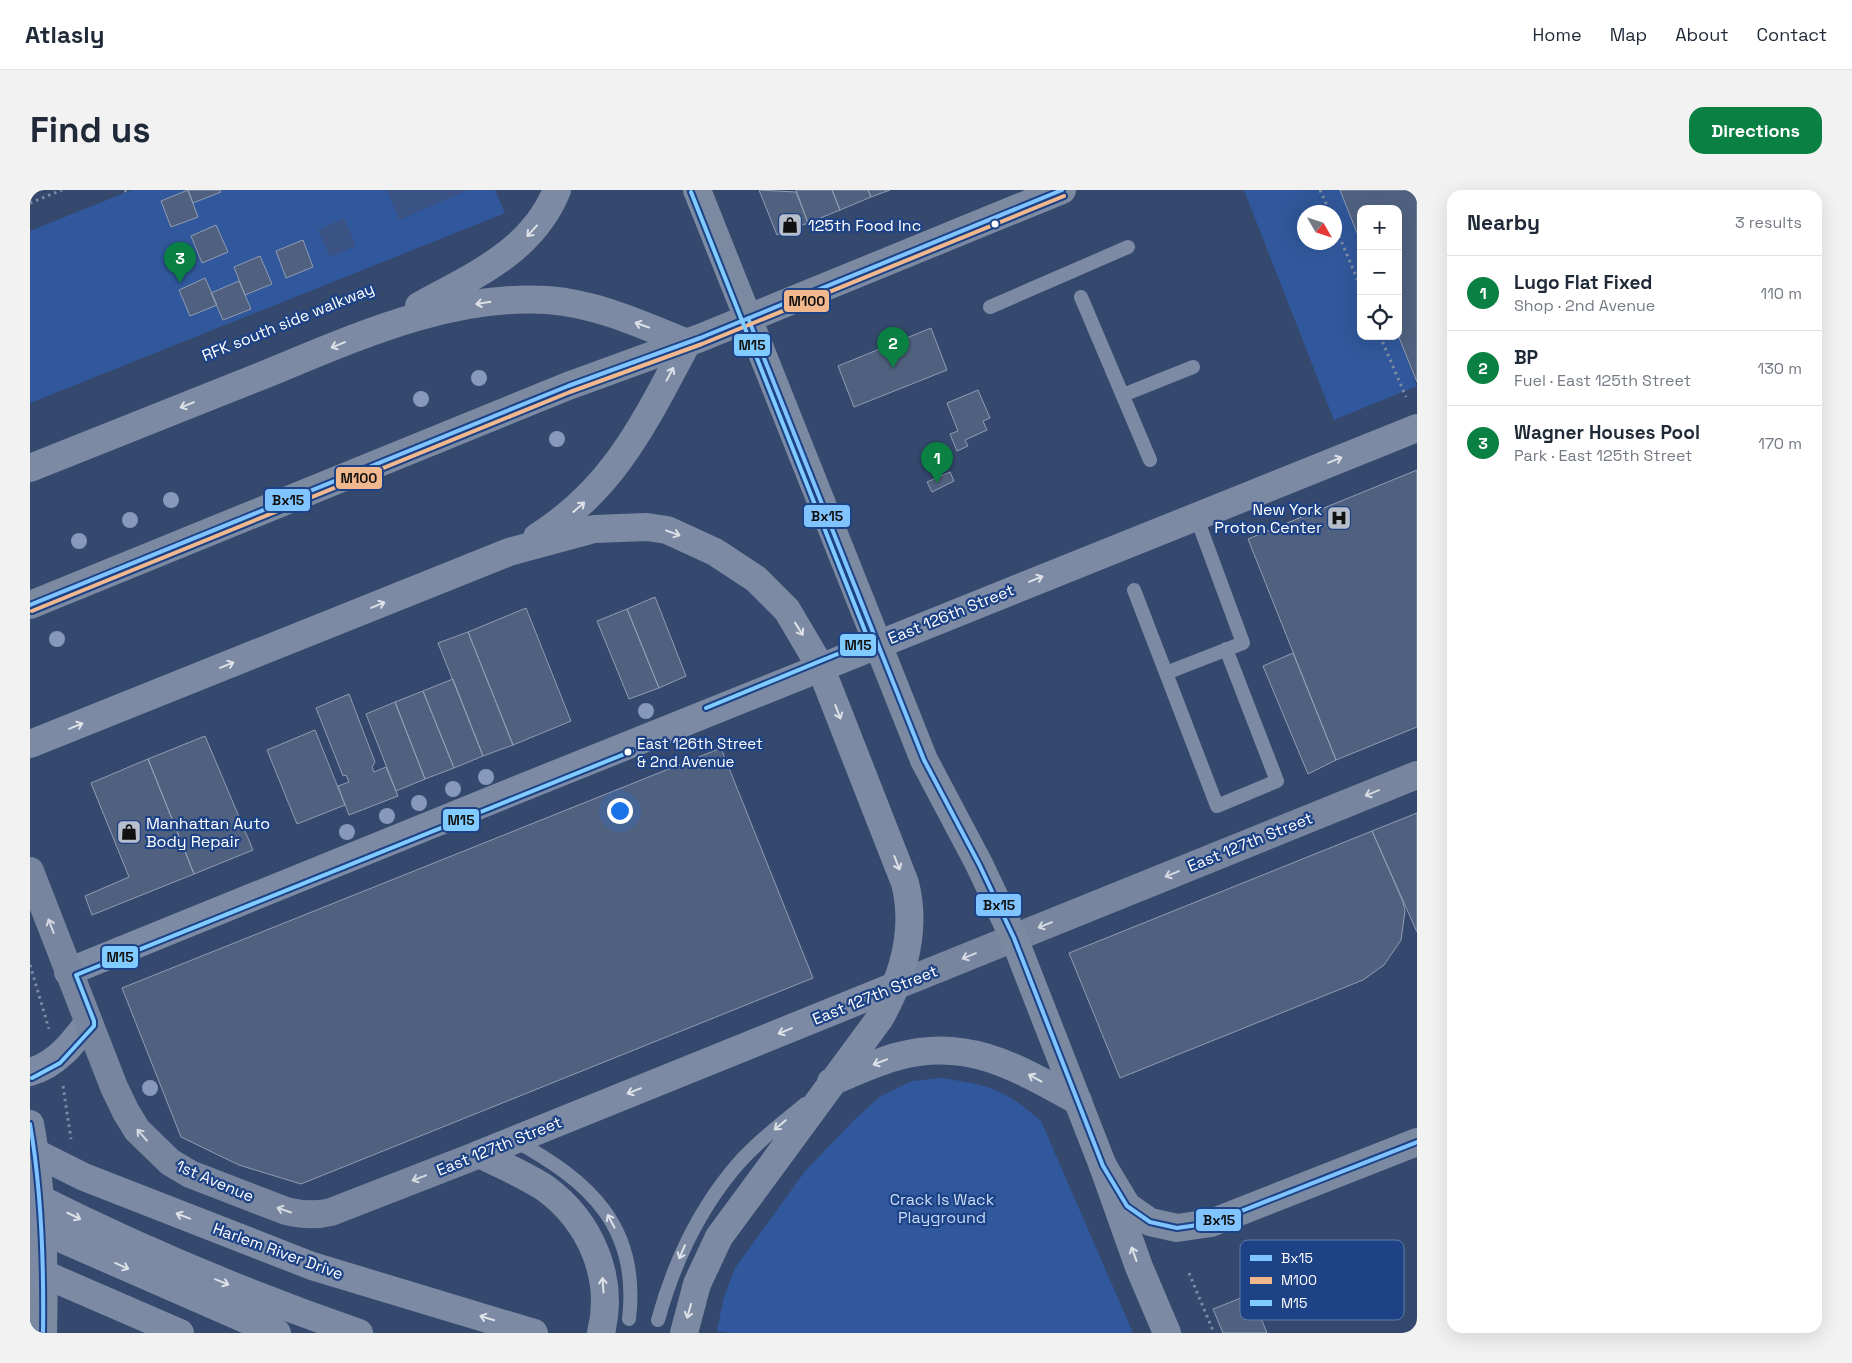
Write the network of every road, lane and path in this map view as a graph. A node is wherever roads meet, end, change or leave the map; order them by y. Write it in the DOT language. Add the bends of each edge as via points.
graph roads {
  1 [pos="62,190"];
  2 [pos="558,190"];
  3 [pos="698,190"];
  4 [pos="1062,190"];
  5 [pos="1320,190"];
  6 [pos="30,203"];
  7 [pos="1327,205"];
  8 [pos="1342,243"];
  9 [pos="1128,247"];
  10 [pos="1357,279"];
  11 [pos="1081,297"];
  12 [pos="990,306"];
  13 [pos="748,318"];
  14 [pos="383,327"];
  15 [pos="1382,340"];
  16 [pos="687,343"];
  17 [pos="1193,367"];
  18 [pos="1123,395"];
  19 [pos="1406,398"];
  20 [pos="1417,428"];
  21 [pos="1150,460"];
  22 [pos="30,468"];
  23 [pos="1196,516"];
  24 [pos="509,552"];
  25 [pos="1134,590"];
  26 [pos="30,605"];
  27 [pos="877,644"];
  28 [pos="1226,649"];
  29 [pos="820,666"];
  30 [pos="1166,672"];
  31 [pos="30,744"];
  32 [pos="1417,775"];
  33 [pos="30,871"];
  34 [pos="1014,938"];
  35 [pos="68,972"];
  36 [pos="895,986"];
  37 [pos="88,1023"];
  38 [pos="30,1072"];
  39 [pos="830,1082"];
  40 [pos="1078,1101"];
  41 [pos="30,1124"];
  42 [pos="514,1140"];
  43 [pos="1417,1142"];
  44 [pos="30,1150"];
  45 [pos="480,1154"];
  46 [pos="1103,1166"];
  47 [pos="30,1194"];
  48 [pos="331,1212"];
  49 [pos="30,1225"];
  50 [pos="30,1268"];
  51 [pos="1189,1273"];
  52 [pos="629,1319"];
  53 [pos="658,1320"];
  54 [pos="43,1333"];
  55 [pos="180,1333"];
  56 [pos="277,1333"];
  57 [pos="360,1333"];
  58 [pos="534,1333"];
  59 [pos="601,1333"];
  60 [pos="684,1333"];
  61 [pos="1167,1333"];
  62 [pos="1214,1333"];
  1 -- 6 [label="path"];
  2 -- 14 [label="highway, one-way" via="537,225 512,252 477,276"];
  3 -- 13 [label="main road"];
  4 -- 13 [label="main road"];
  5 -- 7 [label="path"];
  8 -- 10 [label="path"];
  9 -- 12 [label="lane"];
  11 -- 18 [label="lane"];
  13 -- 16 [label="main road"];
  13 -- 27 [label="main road"];
  16 -- 14 [label="highway, one-way" via="591,308 548,300 484,302"];
  14 -- 22 [label="highway, one-way"];
  15 -- 19 [label="path"];
  24 -- 16 [label="highway, one-way" via="560,522 600,486 619,463 649,415"];
  16 -- 26 [label="main road" via="568,386"];
  17 -- 18 [label="lane"];
  18 -- 21 [label="lane"];
  23 -- 20 [label="street, East 126th Street, one-way"];
  27 -- 23 [label="street, East 126th Street, one-way"];
  23 -- 28 [label="lane" via="1243,643"];
  24 -- 29 [label="highway, one-way" via="594,529 625,526 667,530 715,552 756,579 787,610"];
  31 -- 24 [label="highway, one-way"];
  25 -- 30 [label="lane"];
  27 -- 29 [label="street, East 126th Street"];
  27 -- 34 [label="main road" via="924,760"];
  28 -- 30 [label="lane"];
  28 -- 30 [label="lane" via="1277,781 1217,806"];
  29 -- 35 [label="street, East 126th Street"];
  29 -- 36 [label="highway, one-way" via="908,892 908,940"];
  32 -- 34 [label="main road, East 127th Street, one-way"];
  35 -- 33 [label="main road, 1st Avenue, one-way"];
  34 -- 36 [label="main road, East 127th Street, one-way"];
  34 -- 40 [label="main road"];
  35 -- 37 [label="main road, 1st Avenue"];
  36 -- 39 [label="highway" via="880,1018"];
  36 -- 42 [label="street, East 127th Street, one-way"];
  37 -- 38 [label="street" via="63,1053"];
  48 -- 37 [label="main road, 1st Avenue, one-way" via="300,1215 286,1211 190,1174 170,1162 137,1130 126,1112"];
  40 -- 39 [label="highway, one-way" via="1000,1061 949,1050 898,1056"];
  39 -- 53 [label="lane, one-way" via="755,1146 716,1192 686,1241"];
  39 -- 60 [label="highway, one-way" via="719,1237 697,1284"];
  40 -- 46 [label="main road"];
  41 -- 54 [label="main road" via="40,1198"];
  42 -- 45 [label="street, East 127th Street"];
  52 -- 42 [label="lane, one-way" via="630,1293 625,1255 606,1211 575,1179"];
  43 -- 46 [label="main road" via="1227,1219 1192,1227 1162,1226 1139,1216 1127,1206"];
  58 -- 44 [label="highway, Harlem River Drive, one-way" via="312,1266 84,1177"];
  45 -- 48 [label="main road, East 127th Street, one-way"];
  59 -- 45 [label="highway, one-way" via="603,1275 584,1228 544,1188"];
  61 -- 46 [label="highway, one-way" via="1139,1267"];
  47 -- 57 [label="highway, one-way" via="180,1265"];
  49 -- 56 [label="highway, one-way"];
  50 -- 55 [label="highway"];
  51 -- 62 [label="path"];
}
